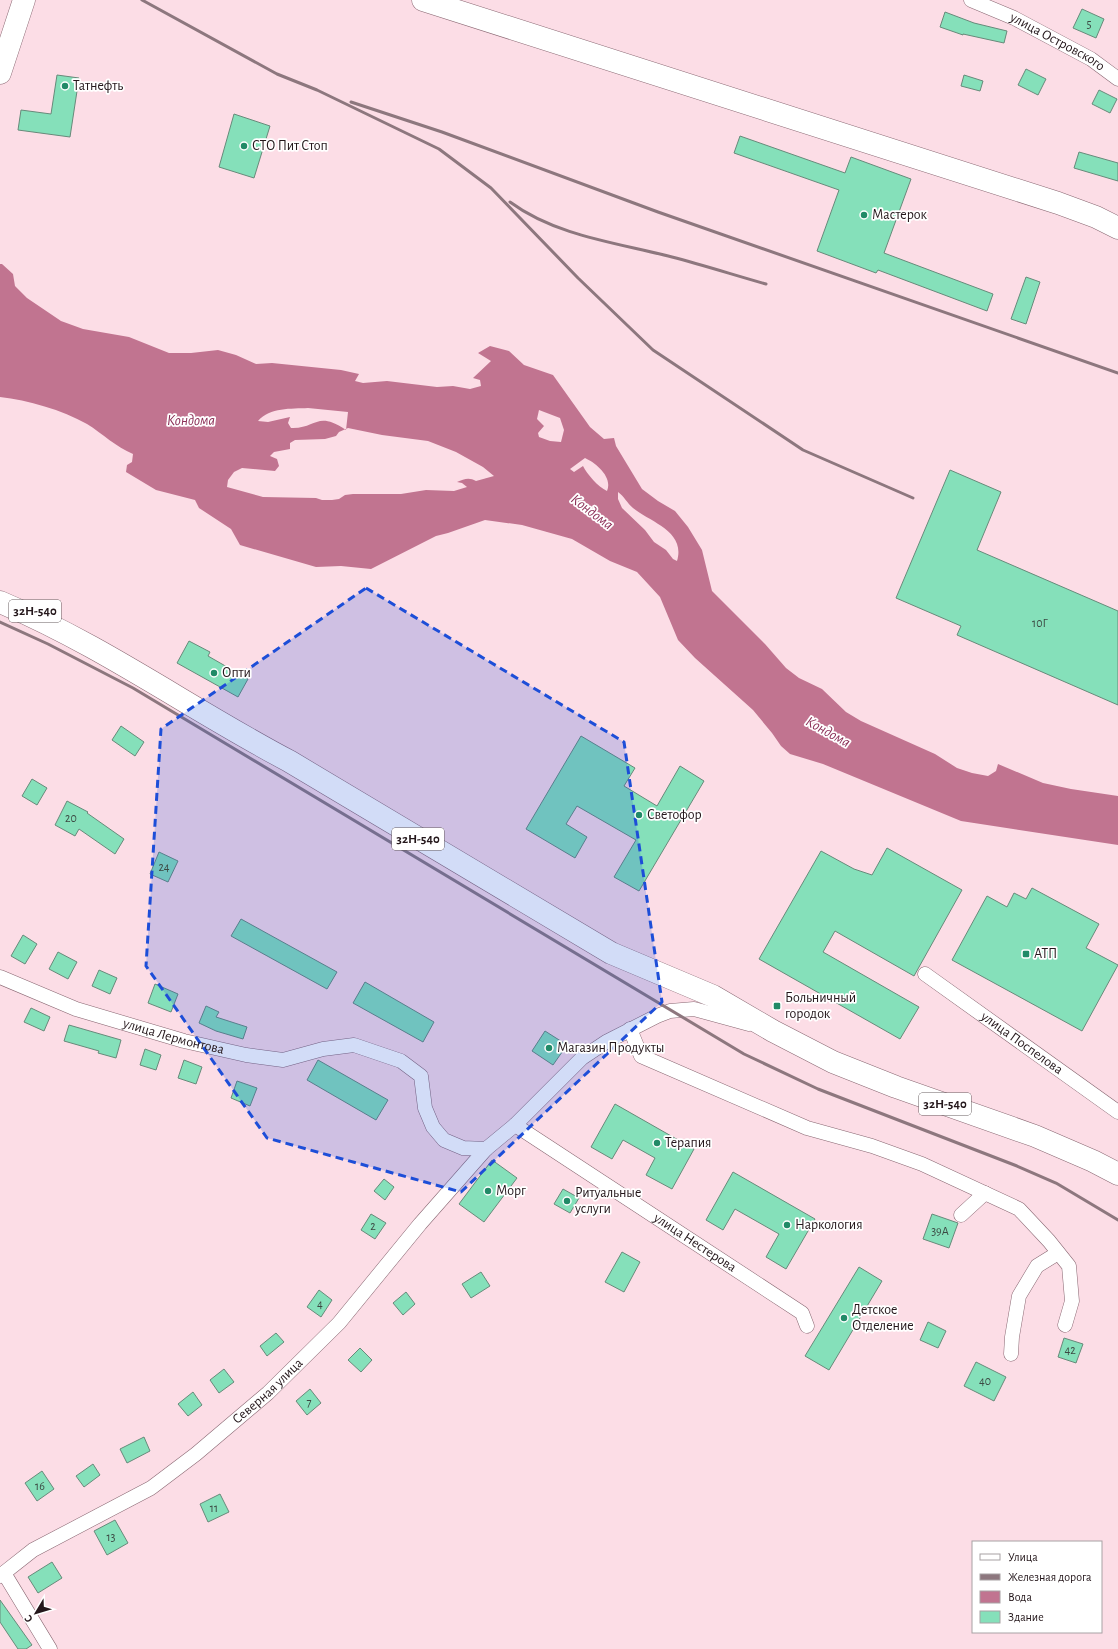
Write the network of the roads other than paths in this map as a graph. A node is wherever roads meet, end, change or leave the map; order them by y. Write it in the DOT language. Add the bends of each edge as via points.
graph roads {
  1 [pos="24,0"];
  2 [pos="423,0"];
  3 [pos="971,0"];
  4 [pos="1000,0"];
  5 [pos="1014,18"];
  6 [pos="0,73"];
  7 [pos="1118,79"];
  8 [pos="1118,228"];
  9 [pos="0,588"];
  10 [pos="0,602"];
  11 [pos="69,635"];
  12 [pos="925,974"];
  13 [pos="0,977"];
  14 [pos="630,1029"];
  15 [pos="773,1031"];
  16 [pos="1118,1112"];
  17 [pos="515,1125"];
  18 [pos="486,1149"];
  19 [pos="1118,1174"];
  20 [pos="985,1193"];
  21 [pos="961,1215"];
  22 [pos="1058,1252"];
  23 [pos="1065,1325"];
  24 [pos="807,1326"];
  25 [pos="1011,1354"];
  26 [pos="2,1574"];
  27 [pos="50,1649"];
  1 -- 6 [label="main road"];
  2 -- 8 [label="main road" via="1058,203"];
  3 -- 5 [label="street, улица Островского"];
  4 -- 5 [label="street"];
  5 -- 7 [label="street, улица Островского" via="1091,59"];
  9 -- 11 [label="main road, 32Н-540"];
  10 -- 11 [label="main road, 32Н-540"];
  11 -- 15 [label="main road, 32Н-540" via="289,761 611,954 713,996"];
  12 -- 16 [label="street, улица Поспелова"];
  13 -- 18 [label="street, улица Лермонтова" via="76,1009 246,1055 283,1060 323,1049 354,1045 401,1061 421,1076 425,1108 433,1127 444,1140 463,1148"];
  14 -- 15 [label="street" via="670,1010 694,1009"];
  14 -- 17 [label="street" via="582,1058"];
  14 -- 20 [label="street" via="642,1056 661,1065 807,1128 872,1146 922,1164"];
  15 -- 19 [label="main road, 32Н-540" via="833,1062 1035,1136 1093,1160"];
  17 -- 18 [label="street"];
  17 -- 24 [label="street, улица Нестерова" via="802,1313"];
  18 -- 26 [label="street, Северная улица" via="420,1224 339,1323 268,1392 196,1454 151,1488 33,1550"];
  20 -- 21 [label="street"];
  20 -- 22 [label="street" via="1019,1209"];
  22 -- 23 [label="street" via="1068,1266 1072,1301"];
  22 -- 25 [label="street" via="1037,1266 1019,1296"];
  26 -- 27 [label="street"];
}
